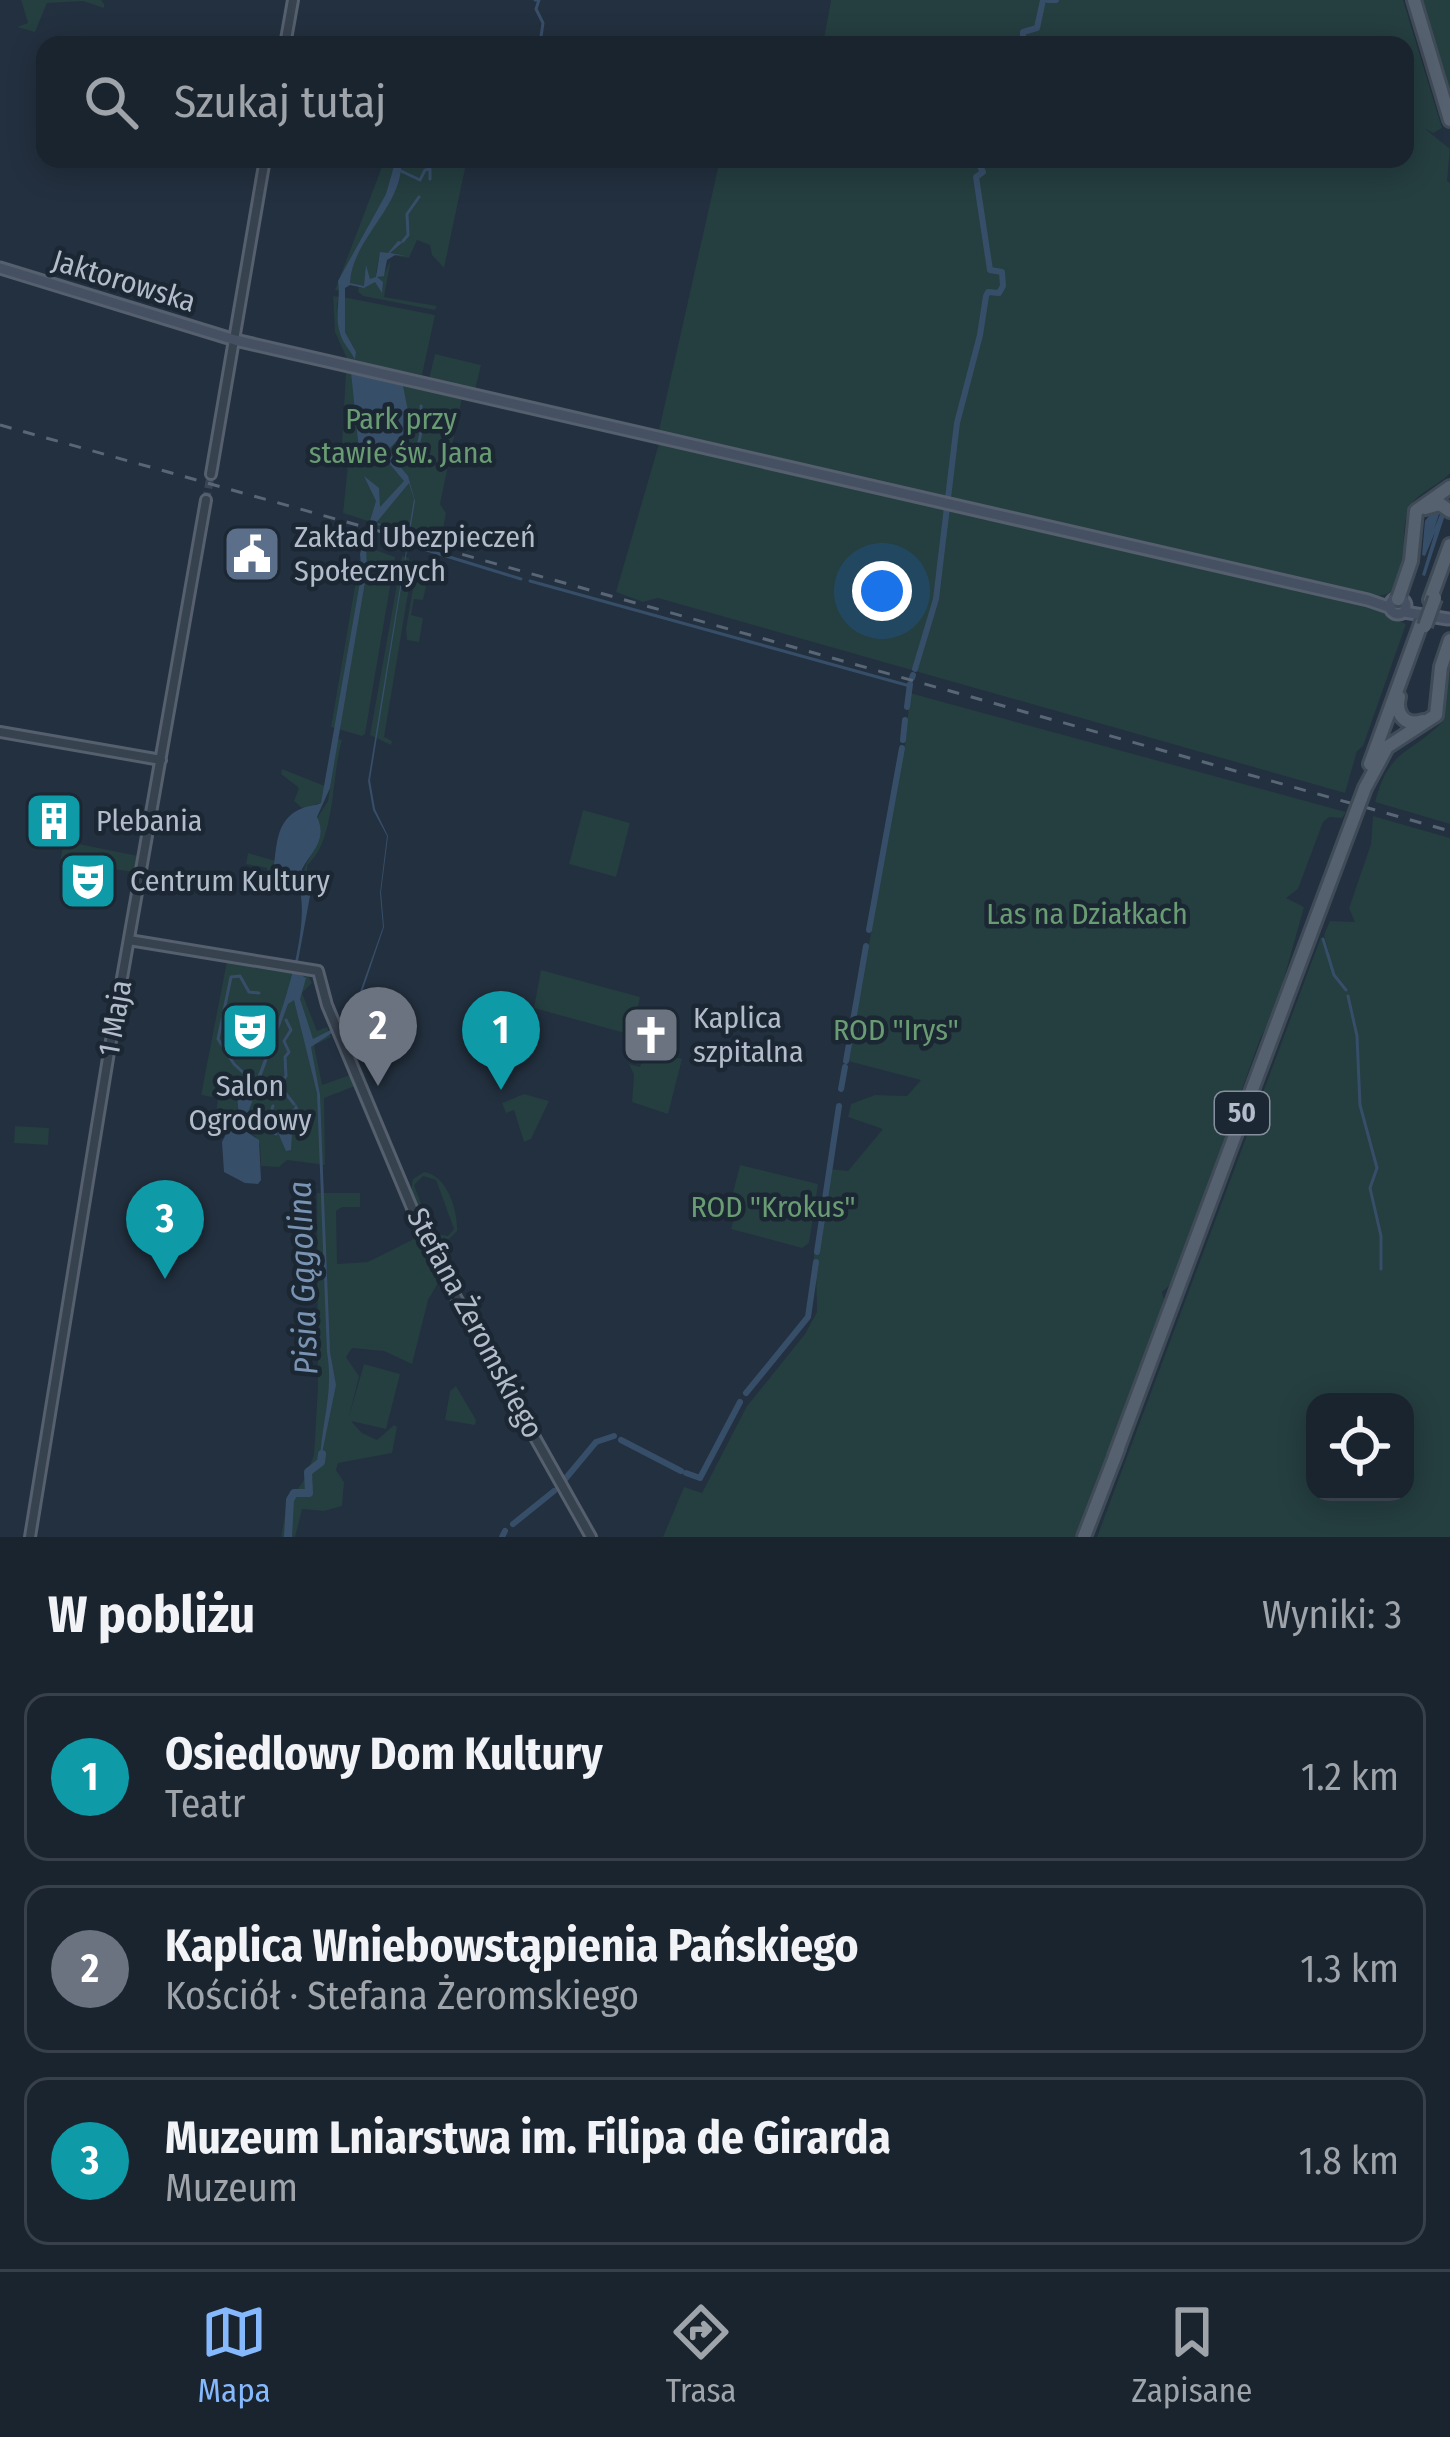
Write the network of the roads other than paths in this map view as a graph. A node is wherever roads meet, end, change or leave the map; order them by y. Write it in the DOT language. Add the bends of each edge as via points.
graph roads {
  1 [pos="293,0"];
  2 [pos="1414,0"];
  3 [pos="287,36"];
  4 [pos="1450,120"];
  5 [pos="264,168"];
  6 [pos="0,268"];
  7 [pos="235,340"];
  8 [pos="211,474"];
  9 [pos="1450,487"];
  10 [pos="206,500"];
  11 [pos="1450,511"];
  12 [pos="1450,545"];
  13 [pos="1450,558"];
  14 [pos="1433,599"];
  15 [pos="1399,604"];
  16 [pos="1449,620"];
  17 [pos="1423,625"];
  18 [pos="1449,644"];
  19 [pos="1403,684"];
  20 [pos="0,732"];
  21 [pos="160,760"];
  22 [pos="1363,787"];
  23 [pos="129,940"];
  24 [pos="30,1537"];
  25 [pos="591,1537"];
  26 [pos="1084,1537"];
  1 -- 3 [label="street"];
  2 -- 4 [label="main road"];
  5 -- 7 [label="street"];
  6 -- 7 [label="main road, Jaktorowska"];
  7 -- 8 [label="street"];
  7 -- 15 [label="main road, Jaktorowska"];
  9 -- 15 [label="main road" via="1417,509"];
  10 -- 21 [label="street, 1 Maja"];
  11 -- 15 [label="main road" via="1434,504 1421,512"];
  12 -- 14 [label="main road, 50"];
  13 -- 14 [label="main road, 50"];
  14 -- 17 [label="main road, 50, bridge"];
  15 -- 16 [label="main road, Jaktorowska"];
  16 -- 19 [label="main road" via="1432,712 1422,722 1399,712"];
  17 -- 19 [label="main road, 50"];
  17 -- 22 [label="main road, 50"];
  18 -- 22 [label="main road" via="1436,715 1387,747"];
  19 -- 22 [label="main road, 50"];
  20 -- 21 [label="street"];
  21 -- 23 [label="street, 1 Maja"];
  22 -- 26 [label="main road, 50, bridge"];
  23 -- 24 [label="street, 1 Maja"];
  23 -- 25 [label="street, Stefana Żeromskiego" via="318,971 430,1251"];
}
